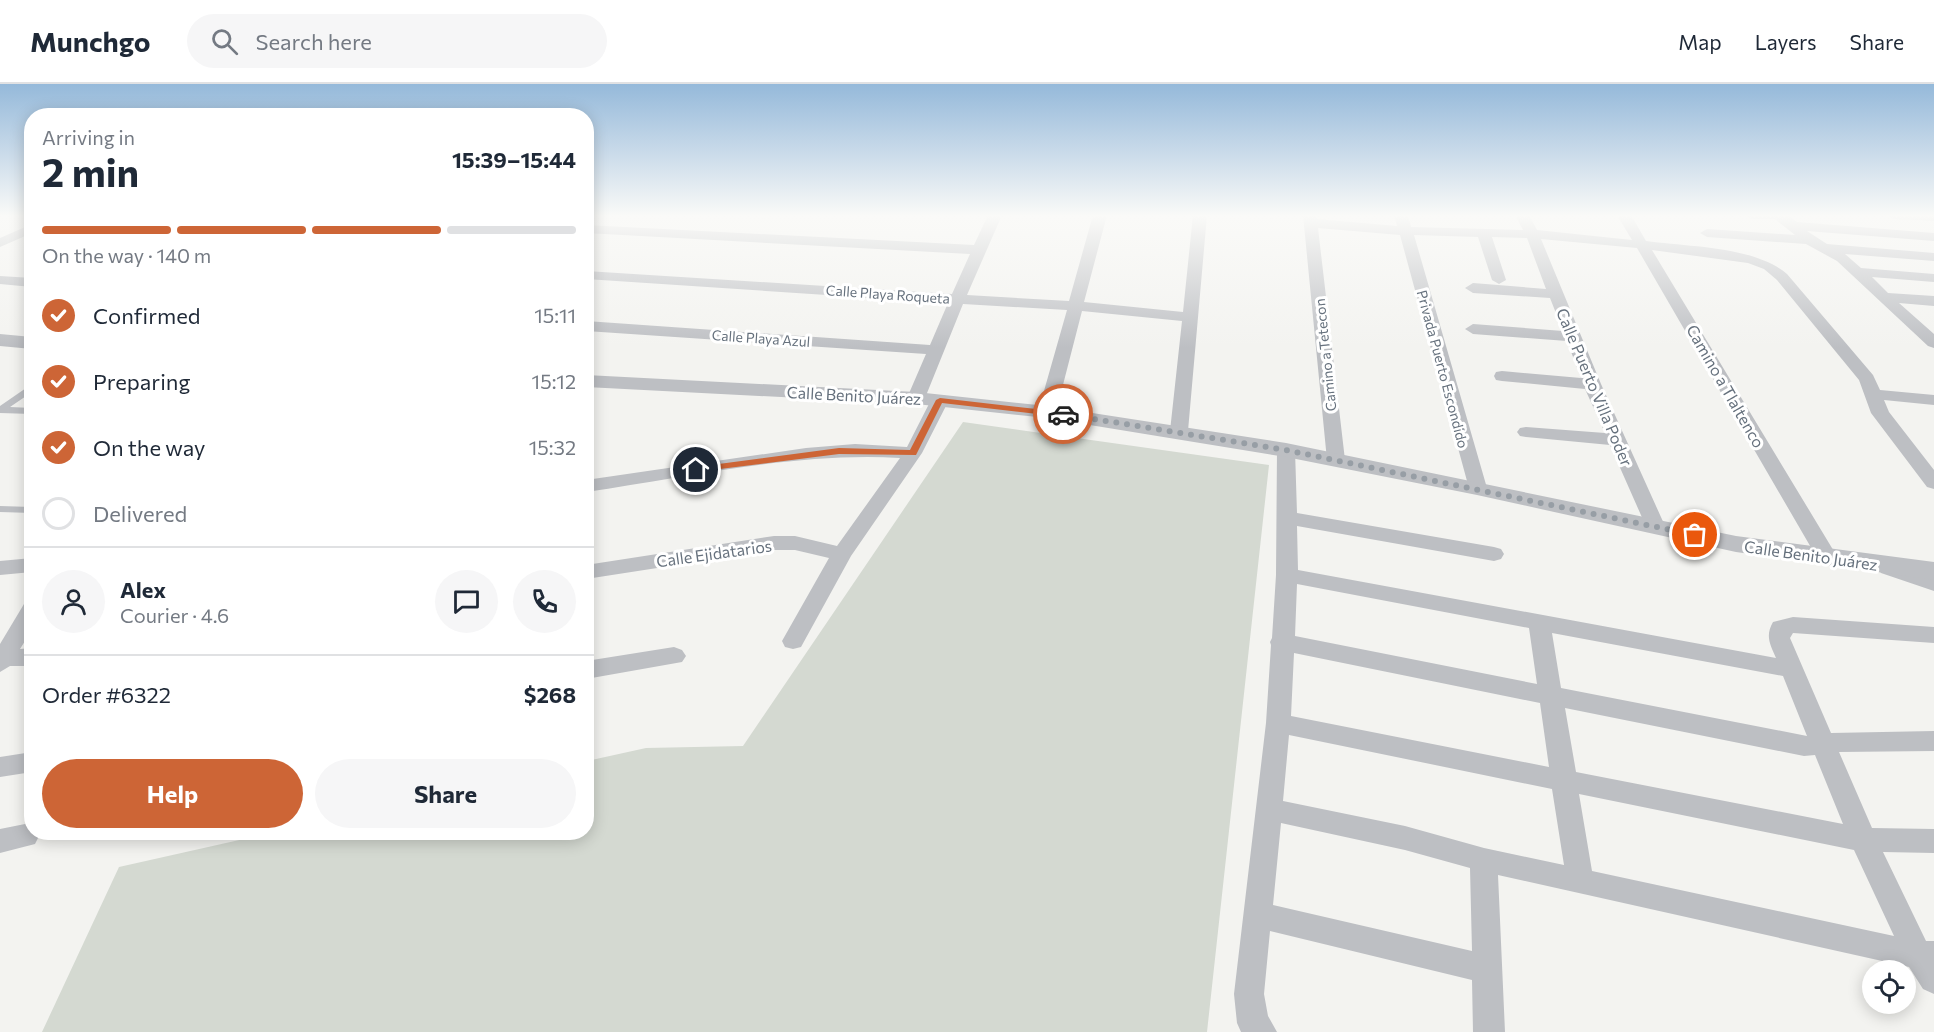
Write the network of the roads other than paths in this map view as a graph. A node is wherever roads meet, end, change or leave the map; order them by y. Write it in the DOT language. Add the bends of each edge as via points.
graph roads {
  1 [pos="976,259"];
  2 [pos="1087,259"];
  3 [pos="1195,259"];
  4 [pos="1315,259"];
  5 [pos="1414,259"];
  6 [pos="1492,259"];
  7 [pos="1542,259"];
  8 [pos="1653,259"];
  9 [pos="1752,259"];
  10 [pos="1843,259"];
  11 [pos="1858,272"];
  12 [pos="594,276"];
  13 [pos="1934,278"];
  14 [pos="0,280"];
  15 [pos="1499,280"];
  16 [pos="24,282"];
  17 [pos="1473,288"];
  18 [pos="1556,294"];
  19 [pos="1886,297"];
  20 [pos="957,299"];
  21 [pos="1934,301"];
  22 [pos="1074,306"];
  23 [pos="1189,316"];
  24 [pos="1913,324"];
  25 [pos="1934,326"];
  26 [pos="594,327"];
  27 [pos="1473,329"];
  28 [pos="1573,337"];
  29 [pos="0,340"];
  30 [pos="24,342"];
  31 [pos="1934,344"];
  32 [pos="935,350"];
  33 [pos="1502,376"];
  34 [pos="594,381"];
  35 [pos="1592,384"];
  36 [pos="24,394"];
  37 [pos="1871,394"];
  38 [pos="916,398"];
  39 [pos="940,400"];
  40 [pos="1934,400"];
  41 [pos="1,410"];
  42 [pos="24,411"];
  43 [pos="1047,412"];
  44 [pos="1179,431"];
  45 [pos="1526,432"];
  46 [pos="1618,440"];
  47 [pos="1286,450"];
  48 [pos="913,453"];
  49 [pos="1336,460"];
  50 [pos="1934,483"];
  51 [pos="594,485"];
  52 [pos="1477,488"];
  53 [pos="0,509"];
  54 [pos="24,510"];
  55 [pos="1287,518"];
  56 [pos="1654,526"];
  57 [pos="842,554"];
  58 [pos="1494,554"];
  59 [pos="1827,558"];
  60 [pos="24,566"];
  61 [pos="1882,566"];
  62 [pos="0,568"];
  63 [pos="594,571"];
  64 [pos="1934,572"];
  65 [pos="1287,575"];
  66 [pos="1934,584"];
  67 [pos="24,623"];
  68 [pos="1539,623"];
  69 [pos="1934,635"];
  70 [pos="793,641"];
  71 [pos="1281,642"];
  72 [pos="674,656"];
  73 [pos="24,658"];
  74 [pos="1,660"];
  75 [pos="594,669"];
  76 [pos="1790,669"];
  77 [pos="1551,697"];
  78 [pos="1278,723"];
  79 [pos="1934,741"];
  80 [pos="1822,742"];
  81 [pos="24,763"];
  82 [pos="0,767"];
  83 [pos="1565,782"];
  84 [pos="1268,809"];
  85 [pos="1863,840"];
  86 [pos="1934,841"];
  87 [pos="1484,860"];
  88 [pos="1580,881"];
  89 [pos="1259,915"];
  90 [pos="1926,955"];
  91 [pos="1485,969"];
  92 [pos="1934,979"];
  93 [pos="1261,1032"];
  94 [pos="1489,1032"];
  1 -- 20 [label="street"];
  2 -- 22 [label="street"];
  3 -- 23 [label="street"];
  4 -- 49 [label="street, Camino a Tetecon"];
  5 -- 52 [label="street, Privada Puerto Escondido"];
  6 -- 15 [label="street"];
  7 -- 18 [label="street, Calle Puerto Villa Poder"];
  8 -- 59 [label="street, Camino a Tlaltenco"];
  9 -- 37 [label="street" via="1782,277 1867,379"];
  10 -- 11 [label="street"];
  11 -- 13 [label="street"];
  11 -- 19 [label="street"];
  12 -- 20 [label="street, Calle Playa Roqueta"];
  14 -- 16 [label="street"];
  17 -- 18 [label="street"];
  18 -- 28 [label="street, Calle Puerto Villa Poder"];
  19 -- 21 [label="street"];
  19 -- 24 [label="street"];
  20 -- 22 [label="street, Calle Playa Roqueta"];
  20 -- 32 [label="street"];
  22 -- 23 [label="street, Calle Playa Roqueta"];
  22 -- 43 [label="street"];
  23 -- 44 [label="street"];
  24 -- 25 [label="street"];
  24 -- 31 [label="street"];
  26 -- 32 [label="street, Calle Playa Azul"];
  27 -- 28 [label="street"];
  28 -- 35 [label="street, Calle Puerto Villa Poder"];
  29 -- 30 [label="street"];
  32 -- 38 [label="street"];
  33 -- 35 [label="street"];
  34 -- 38 [label="street, Calle Benito Juárez"];
  35 -- 46 [label="street, Calle Puerto Villa Poder"];
  36 -- 41 [label="lane"];
  37 -- 40 [label="street"];
  37 -- 50 [label="street" via="1880,413"];
  38 -- 39 [label="street, Calle Benito Juárez"];
  39 -- 43 [label="street, Calle Benito Juárez"];
  39 -- 48 [label="street"];
  41 -- 42 [label="lane"];
  43 -- 44 [label="street, Calle Benito Juárez"];
  44 -- 47 [label="street, Calle Benito Juárez"];
  45 -- 46 [label="street"];
  46 -- 56 [label="street, Calle Puerto Villa Poder"];
  47 -- 49 [label="street, Calle Benito Juárez"];
  47 -- 55 [label="street"];
  48 -- 51 [label="street" via="855,450 806,454"];
  48 -- 57 [label="street"];
  49 -- 52 [label="street, Calle Benito Juárez"];
  52 -- 56 [label="street, Calle Benito Juárez"];
  53 -- 54 [label="lane"];
  55 -- 58 [label="street"];
  55 -- 65 [label="street"];
  56 -- 59 [label="street, Calle Benito Juárez"];
  57 -- 63 [label="street, Calle Ejidatarios" via="795,543 774,543"];
  57 -- 70 [label="street"];
  59 -- 61 [label="street, Calle Benito Juárez"];
  60 -- 62 [label="street"];
  61 -- 64 [label="street, Calle Benito Juárez"];
  61 -- 66 [label="street"];
  65 -- 68 [label="street"];
  65 -- 71 [label="street"];
  67 -- 74 [label="street"];
  68 -- 76 [label="street"];
  68 -- 77 [label="street"];
  69 -- 76 [label="street" via="1792,625 1781,628 1779,638"];
  71 -- 77 [label="street"];
  71 -- 78 [label="street"];
  72 -- 75 [label="street"];
  73 -- 74 [label="street"];
  76 -- 80 [label="street"];
  77 -- 80 [label="street" via="1803,746"];
  77 -- 83 [label="street"];
  78 -- 83 [label="street"];
  78 -- 84 [label="street"];
  79 -- 80 [label="street"];
  80 -- 85 [label="street"];
  81 -- 82 [label="street"];
  83 -- 85 [label="street"];
  83 -- 88 [label="street"];
  84 -- 87 [label="street" via="1405,838"];
  84 -- 89 [label="street"];
  85 -- 86 [label="street"];
  85 -- 90 [label="street"];
  87 -- 88 [label="street"];
  87 -- 91 [label="street"];
  88 -- 90 [label="street"];
  89 -- 91 [label="street"];
  89 -- 93 [label="street" via="1249,994 1253,1023"];
  90 -- 92 [label="street"];
  91 -- 94 [label="street"];
}
